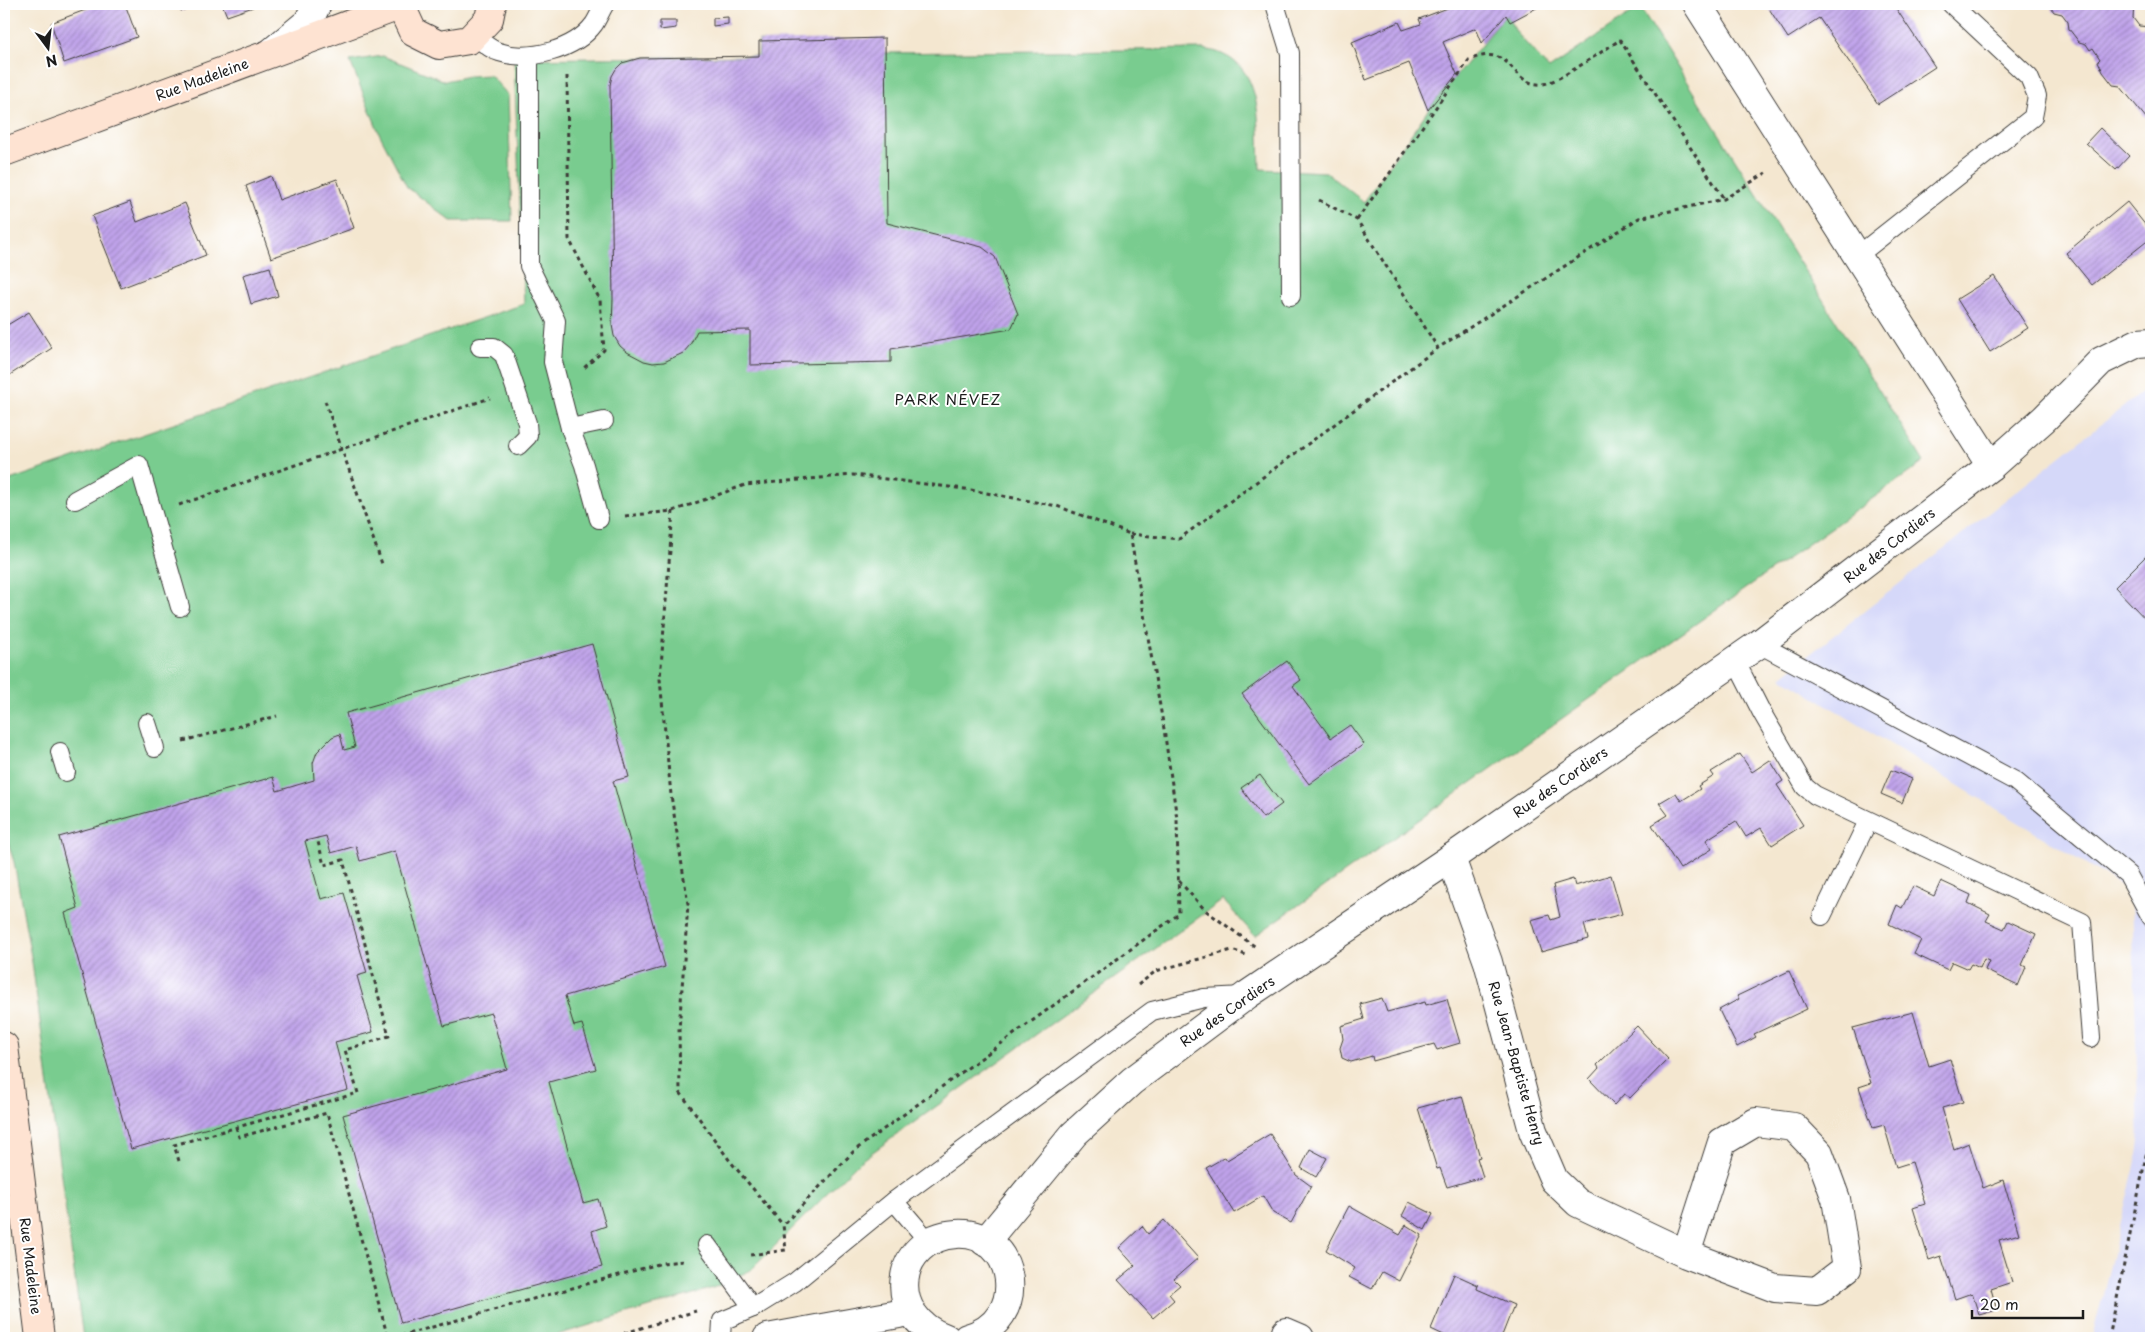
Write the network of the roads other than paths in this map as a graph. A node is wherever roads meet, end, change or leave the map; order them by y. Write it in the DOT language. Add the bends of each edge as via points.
graph roads {
  1 [pos="317,4"];
  2 [pos="492,4"];
  3 [pos="605,4"];
  4 [pos="1275,4"];
  5 [pos="1697,4"];
  6 [pos="1951,4"];
  7 [pos="399,5"];
  8 [pos="474,35"];
  9 [pos="268,56"];
  10 [pos="529,64"];
  11 [pos="4,152"];
  12 [pos="1858,256"];
  13 [pos="1291,296"];
  14 [pos="2151,342"];
  15 [pos="480,347"];
  16 [pos="604,422"];
  17 [pos="570,428"];
  18 [pos="518,446"];
  19 [pos="1991,466"];
  20 [pos="75,500"];
  21 [pos="599,519"];
  22 [pos="180,607"];
  23 [pos="1759,644"];
  24 [pos="1735,660"];
  25 [pos="147,723"];
  26 [pos="155,748"];
  27 [pos="60,752"];
  28 [pos="66,772"];
  29 [pos="1868,821"];
  30 [pos="1451,858"];
  31 [pos="1822,916"];
  32 [pos="2151,917"];
  33 [pos="1247,995"];
  34 [pos="2091,1038"];
  35 [pos="4,1046"];
  36 [pos="6,1087"];
  37 [pos="894,1201"];
  38 [pos="929,1242"];
  39 [pos="985,1242"];
  40 [pos="712,1252"];
  41 [pos="1686,1254"];
  42 [pos="753,1308"];
  43 [pos="910,1312"];
  44 [pos="985,1335"];
  45 [pos="40,1338"];
  46 [pos="721,1338"];
  47 [pos="767,1338"];
  48 [pos="946,1338"];
  1 -- 9 [label="street" via="308,22"];
  2 -- 8 [label="main road" via="489,19"];
  3 -- 10 [label="lane" via="593,25 566,47"];
  4 -- 13 [label="lane" via="1290,53"];
  5 -- 12 [label="street"];
  6 -- 12 [label="lane" via="2029,78 2037,96 2033,117"];
  7 -- 8 [label="main road" via="413,32 439,45 468,40"];
  7 -- 9 [label="main road, Rue Madeleine"];
  8 -- 10 [label="lane" via="499,52"];
  9 -- 11 [label="main road, Rue Madeleine"];
  10 -- 17 [label="lane" via="529,266 556,321 553,362"];
  12 -- 19 [label="street"];
  14 -- 19 [label="street, Rue des Cordiers" via="2138,343 2101,361 2044,419"];
  15 -- 18 [label="lane" via="494,346 504,355 528,430 528,436"];
  16 -- 17 [label="lane"];
  17 -- 21 [label="lane"];
  19 -- 23 [label="street, Rue des Cordiers"];
  20 -- 22 [label="lane" via="139,464"];
  23 -- 24 [label="street, Rue des Cordiers"];
  23 -- 32 [label="lane" via="2015,781 2128,875"];
  24 -- 29 [label="lane" via="1805,787"];
  24 -- 30 [label="street, Rue des Cordiers"];
  25 -- 26 [label="lane"];
  27 -- 28 [label="lane"];
  29 -- 31 [label="lane"];
  29 -- 34 [label="lane" via="2082,922"];
  30 -- 33 [label="street, Rue des Cordiers"];
  30 -- 41 [label="street, Rue Jean-Baptiste Henry" via="1488,962 1534,1131 1554,1180 1578,1203"];
  33 -- 37 [label="lane" via="1204,998 1152,1011"];
  33 -- 39 [label="street, Rue des Cordiers" via="1132,1081 1074,1134"];
  35 -- 36 [label="main road, Rue Madeleine"];
  36 -- 45 [label="main road, Rue Madeleine"];
  37 -- 38 [label="lane"];
  37 -- 42 [label="lane" via="795,1282"];
  38 -- 39 [label="street" via="957,1234"];
  38 -- 43 [label="street" via="908,1266 904,1289"];
  39 -- 44 [label="street" via="998,1253 1010,1284 1008,1301 1001,1316"];
  40 -- 42 [label="lane"];
  41 -- 41 [label="street" via="1775,1288 1817,1291 1847,1268 1837,1208 1819,1153 1794,1127 1756,1122 1722,1142"];
  42 -- 46 [label="lane" via="722,1321"];
  43 -- 47 [label="street"];
  43 -- 48 [label="street" via="932,1334"];
}
